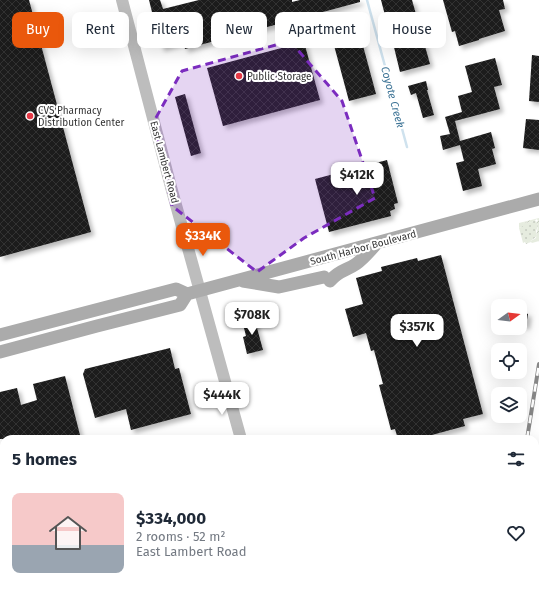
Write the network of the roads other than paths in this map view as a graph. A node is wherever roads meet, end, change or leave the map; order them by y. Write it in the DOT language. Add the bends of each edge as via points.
graph roads {
  1 [pos="122,0"];
  2 [pos="539,199"];
  3 [pos="378,243"];
  4 [pos="239,280"];
  5 [pos="194,292"];
  6 [pos="0,335"];
  7 [pos="0,352"];
  8 [pos="240,435"];
  1 -- 5 [label="main road, East Lambert Road"];
  2 -- 3 [label="main road, South Harbor Boulevard"];
  3 -- 4 [label="main road, South Harbor Boulevard"];
  3 -- 4 [label="main road" via="355,265 327,279 279,288"];
  4 -- 5 [label="main road, South Harbor Boulevard"];
  5 -- 6 [label="main road, South Harbor Boulevard" via="176,289"];
  5 -- 7 [label="main road, South Harbor Boulevard" via="180,304"];
  5 -- 8 [label="main road, East Lambert Road"];
}
